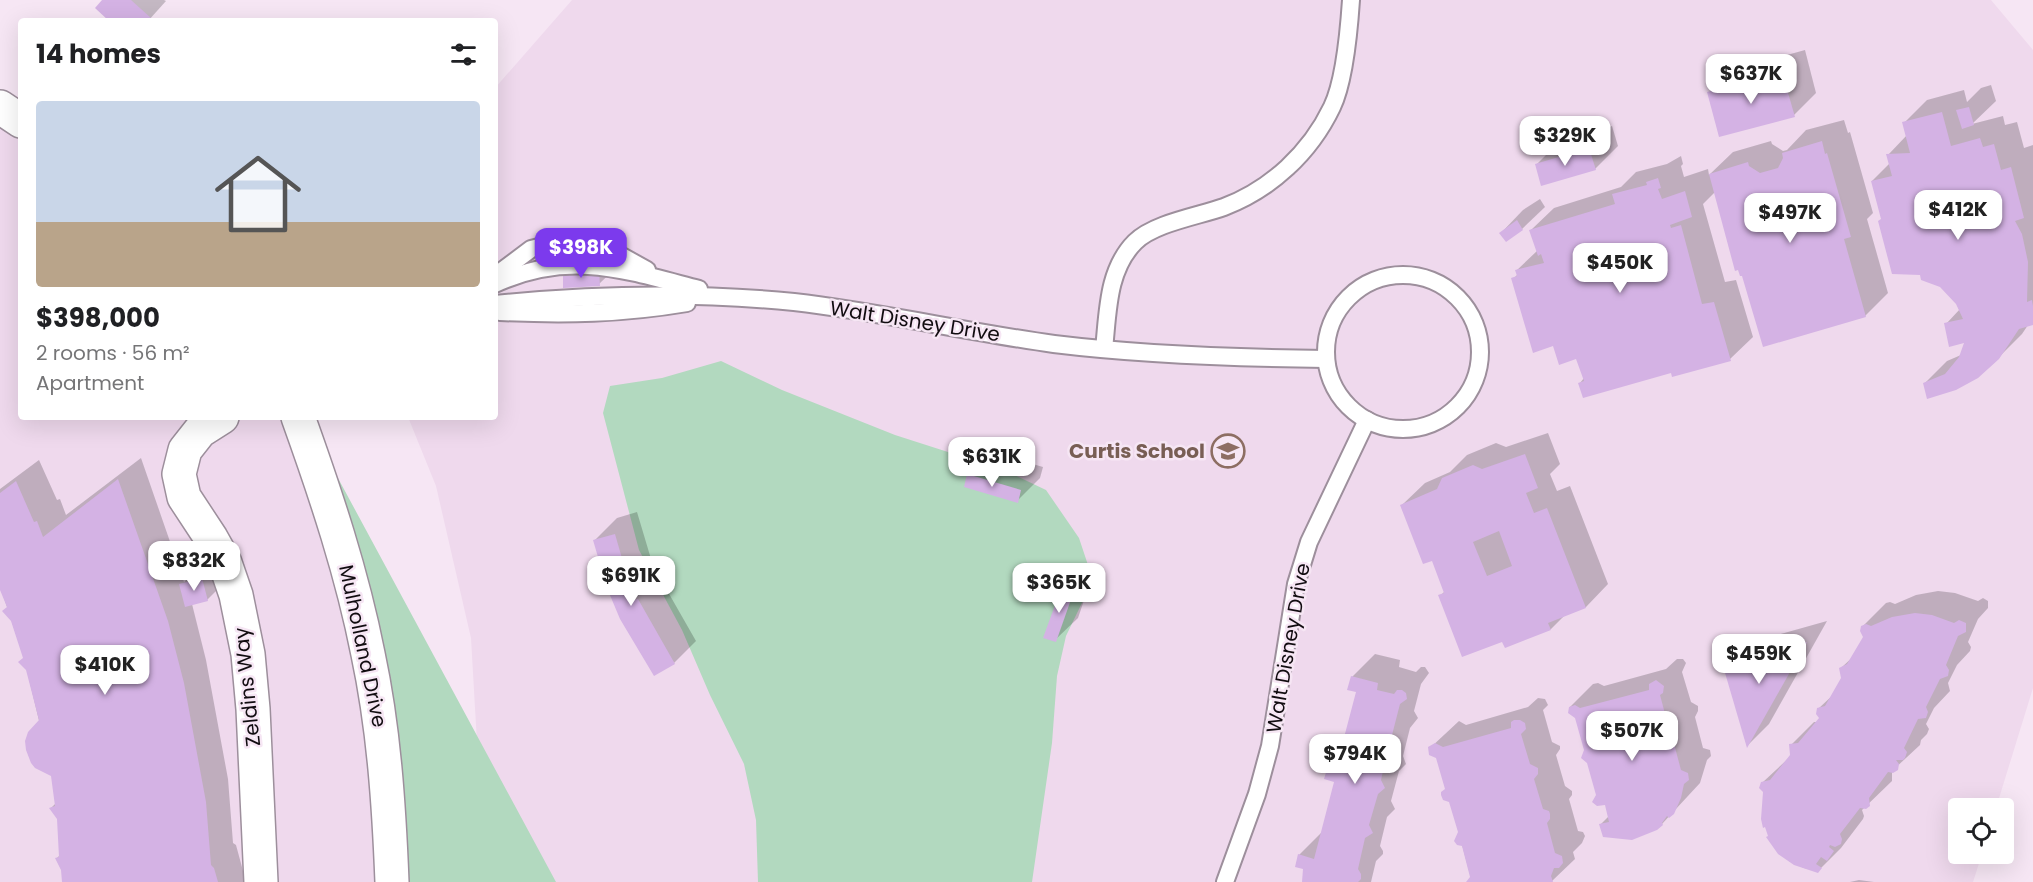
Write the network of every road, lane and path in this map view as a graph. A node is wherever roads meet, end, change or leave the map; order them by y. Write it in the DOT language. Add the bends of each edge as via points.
graph roads {
  1 [pos="1351,0"];
  2 [pos="0,107"];
  3 [pos="18,119"];
  4 [pos="498,274"];
  5 [pos="664,280"];
  6 [pos="498,283"];
  7 [pos="726,297"];
  8 [pos="498,304"];
  9 [pos="498,311"];
  10 [pos="1104,349"];
  11 [pos="1326,359"];
  12 [pos="217,420"];
  13 [pos="299,420"];
  14 [pos="1367,420"];
  15 [pos="261,882"];
  16 [pos="392,882"];
  17 [pos="1225,882"];
  1 -- 10 [label="lane" via="1344,63 1333,106 1312,141 1289,168 1256,192 1161,227 1136,241 1119,265 1110,293"];
  2 -- 3 [label="main road"];
  4 -- 5 [label="lane, Walt Disney Drive" via="531,249 563,241 602,245"];
  5 -- 6 [label="lane, Walt Disney Drive" via="612,267 582,265 548,267"];
  5 -- 7 [label="lane, Walt Disney Drive"];
  7 -- 8 [label="lane, Walt Disney Drive" via="628,294"];
  7 -- 9 [label="lane, Walt Disney Drive" via="646,310 564,315"];
  7 -- 10 [label="lane, Walt Disney Drive" via="882,314 1053,344"];
  10 -- 11 [label="lane, Walt Disney Drive" via="1206,357"];
  11 -- 14 [label="lane" via="1332,384 1346,405"];
  11 -- 14 [label="lane" via="1333,314 1361,286 1386,276 1414,275 1438,282 1458,297 1473,316 1480,337 1481,362 1464,401 1447,416 1424,427 1396,429"];
  12 -- 15 [label="main road, Zeldins Way" via="200,431 185,450 179,474 184,496 225,563 248,654"];
  13 -- 16 [label="main road, Mulholland Drive" via="344,553 369,655 389,810"];
  14 -- 17 [label="lane, Walt Disney Drive" via="1309,542 1296,584 1270,746"];
}
